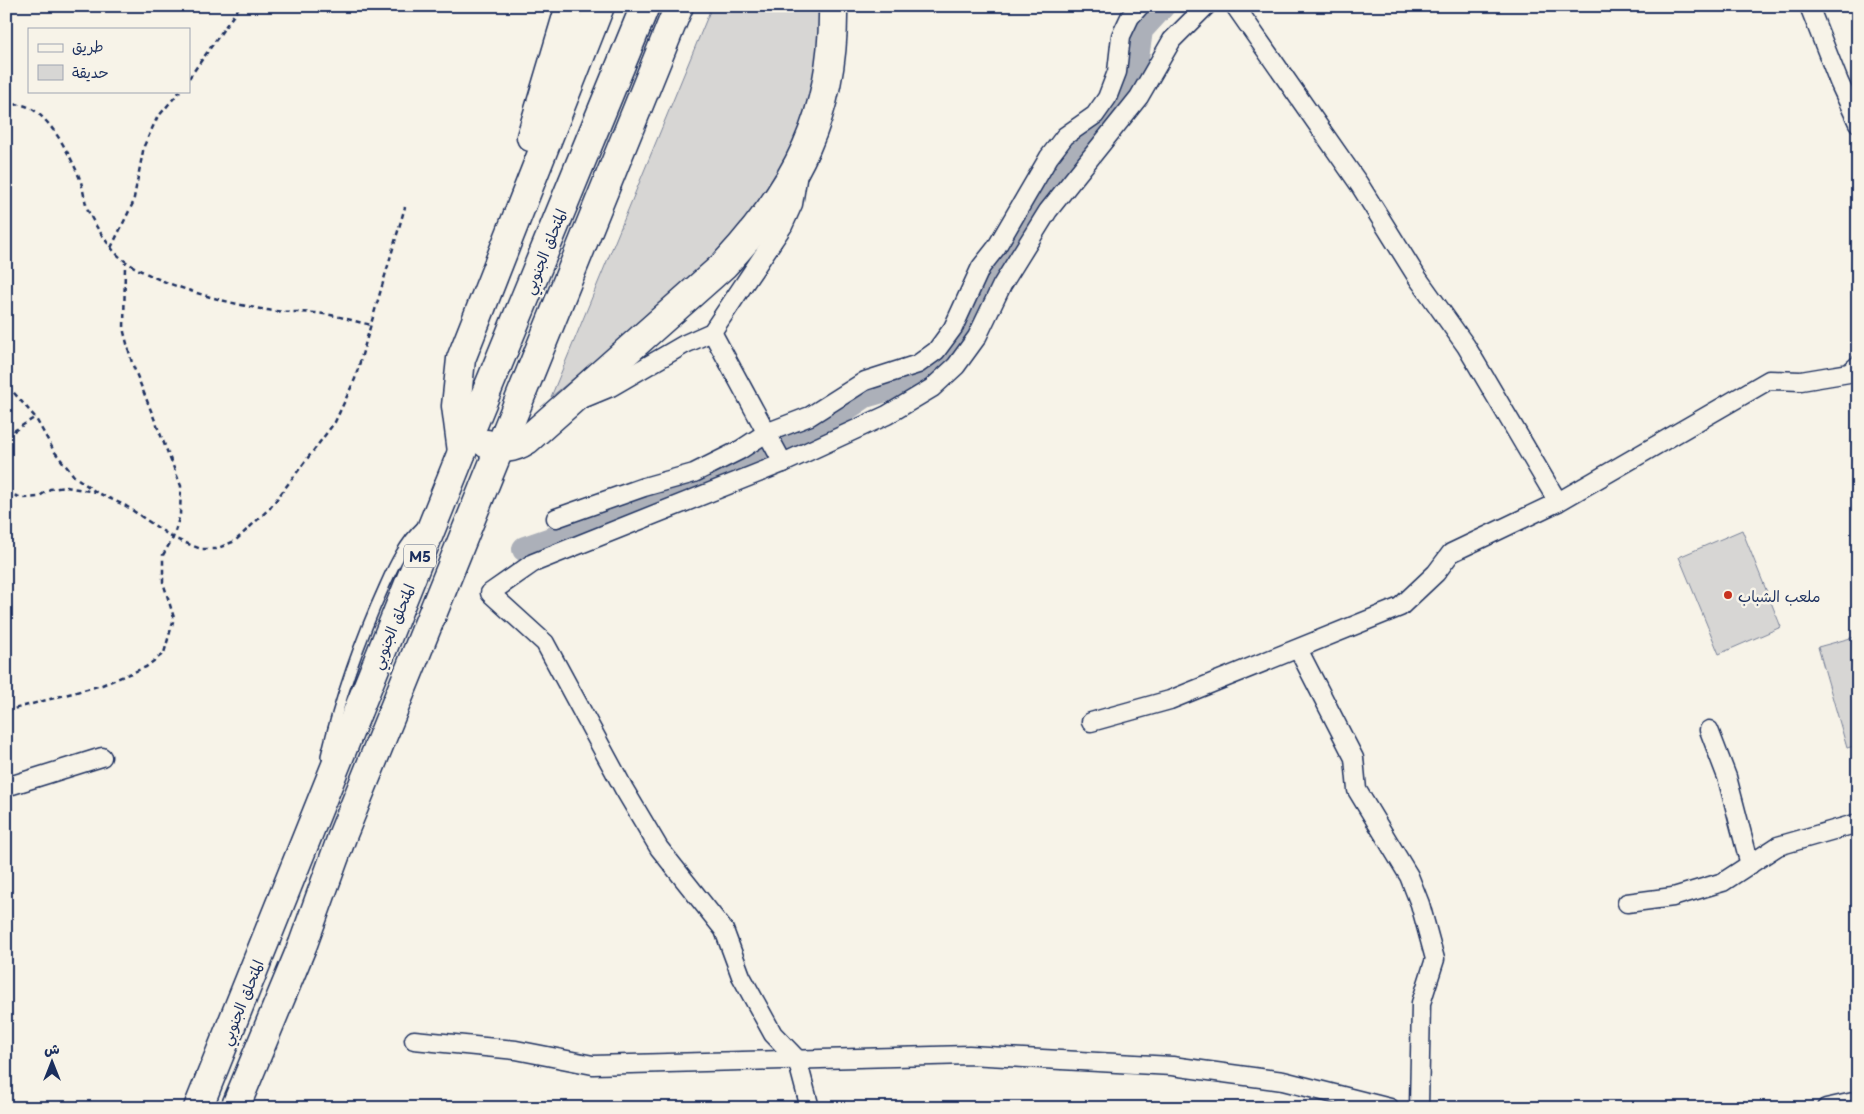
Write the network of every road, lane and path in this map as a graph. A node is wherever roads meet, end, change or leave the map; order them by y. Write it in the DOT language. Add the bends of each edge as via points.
graph roads {
  1 [pos="240,6"];
  2 [pos="570,6"];
  3 [pos="600,6"];
  4 [pos="645,6"];
  5 [pos="679,6"];
  6 [pos="833,6"];
  7 [pos="1140,6"];
  8 [pos="1206,6"];
  9 [pos="1234,6"];
  10 [pos="1809,6"];
  11 [pos="190,77"];
  12 [pos="179,92"];
  13 [pos="6,102"];
  14 [pos="8,107"];
  15 [pos="1858,123"];
  16 [pos="798,166"];
  17 [pos="405,207"];
  18 [pos="518,210"];
  19 [pos="111,248"];
  20 [pos="125,263"];
  21 [pos="372,325"];
  22 [pos="712,332"];
  23 [pos="1858,365"];
  24 [pos="8,386"];
  25 [pos="568,403"];
  26 [pos="35,417"];
  27 [pos="766,433"];
  28 [pos="6,436"];
  29 [pos="465,444"];
  30 [pos="500,448"];
  31 [pos="784,463"];
  32 [pos="6,492"];
  33 [pos="96,492"];
  34 [pos="1558,502"];
  35 [pos="436,517"];
  36 [pos="556,518"];
  37 [pos="173,538"];
  38 [pos="1298,649"];
  39 [pos="6,711"];
  40 [pos="1090,722"];
  41 [pos="1709,730"];
  42 [pos="102,757"];
  43 [pos="6,787"];
  44 [pos="314,820"];
  45 [pos="1858,823"];
  46 [pos="1750,865"];
  47 [pos="1627,903"];
  48 [pos="414,1040"];
  49 [pos="797,1059"];
  50 [pos="1858,1101"];
  51 [pos="198,1108"];
  52 [pos="235,1108"];
  53 [pos="810,1108"];
  54 [pos="1390,1108"];
  55 [pos="1419,1108"];
  56 [pos="1826,1108"];
  1 -- 11 [label="path"];
  2 -- 18 [label="highway" via="529,142"];
  3 -- 18 [label="highway"];
  4 -- 29 [label="highway, المتحلق الجنوبي / M5"];
  5 -- 30 [label="highway, M5"];
  6 -- 16 [label="highway" via="831,60 825,92 817,123"];
  7 -- 27 [label="street" via="1130,17 1121,36 1117,72 1107,98 1095,115 1065,136 1049,157 981,267 954,328 936,352 918,364 865,381 810,416"];
  8 -- 31 [label="street" via="1172,40 1139,97 1048,211 1002,285 977,337 956,366 932,388 887,415"];
  9 -- 34 [label="street" via="1359,184 1416,276 1466,346"];
  10 -- 15 [label="street"];
  12 -- 19 [label="path" via="157,118 144,146 133,203"];
  13 -- 14 [label="path"];
  14 -- 19 [label="path" via="26,104 47,121 66,149 81,181 90,214"];
  16 -- 22 [label="street" via="796,191 784,226"];
  16 -- 25 [label="highway" via="781,197 724,265"];
  17 -- 21 [label="path"];
  18 -- 29 [label="highway" via="460,359 456,406"];
  19 -- 20 [label="path"];
  20 -- 21 [label="path" via="225,301 268,310 324,314"];
  20 -- 37 [label="path" via="124,332 132,362 181,486 180,515"];
  21 -- 37 [label="path" via="355,378 335,422 270,508 235,542 216,549 201,549"];
  22 -- 25 [label="street" via="611,387"];
  22 -- 27 [label="street"];
  23 -- 34 [label="street" via="1849,373 1800,381 1769,380"];
  24 -- 26 [label="path"];
  25 -- 30 [label="highway" via="519,446"];
  26 -- 28 [label="path"];
  26 -- 33 [label="path" via="54,451 74,476"];
  27 -- 31 [label="street"];
  27 -- 36 [label="street" via="694,473"];
  29 -- 30 [label="highway"];
  29 -- 35 [label="highway, المتحلق الجنوبي / M5"];
  30 -- 52 [label="highway, M5"];
  31 -- 49 [label="street" via="533,563 490,593 545,643 659,848 724,930 742,976 772,1034"];
  32 -- 33 [label="path" via="23,498 38,498 50,489 66,487"];
  33 -- 37 [label="path" via="126,506"];
  34 -- 38 [label="street" via="1451,554 1400,607"];
  35 -- 44 [label="highway, المتحلق الجنوبي / M5"];
  35 -- 44 [label="lane" via="408,542 376,605 351,669 324,766"];
  37 -- 39 [label="path" via="163,555 163,582 174,618 164,653 146,666 102,685"];
  38 -- 40 [label="street" via="1170,700"];
  38 -- 55 [label="street" via="1354,758 1357,790 1409,876 1435,960 1421,1002"];
  41 -- 46 [label="street" via="1727,777"];
  42 -- 43 [label="street"];
  44 -- 51 [label="highway, المتحلق الجنوبي / M5"];
  45 -- 46 [label="street" via="1778,846"];
  46 -- 47 [label="street" via="1723,882 1673,897"];
  48 -- 49 [label="street" via="516,1050 593,1065"];
  49 -- 53 [label="street"];
  49 -- 54 [label="street" via="969,1055 1172,1066 1283,1081"];
  50 -- 56 [label="street"];
}
